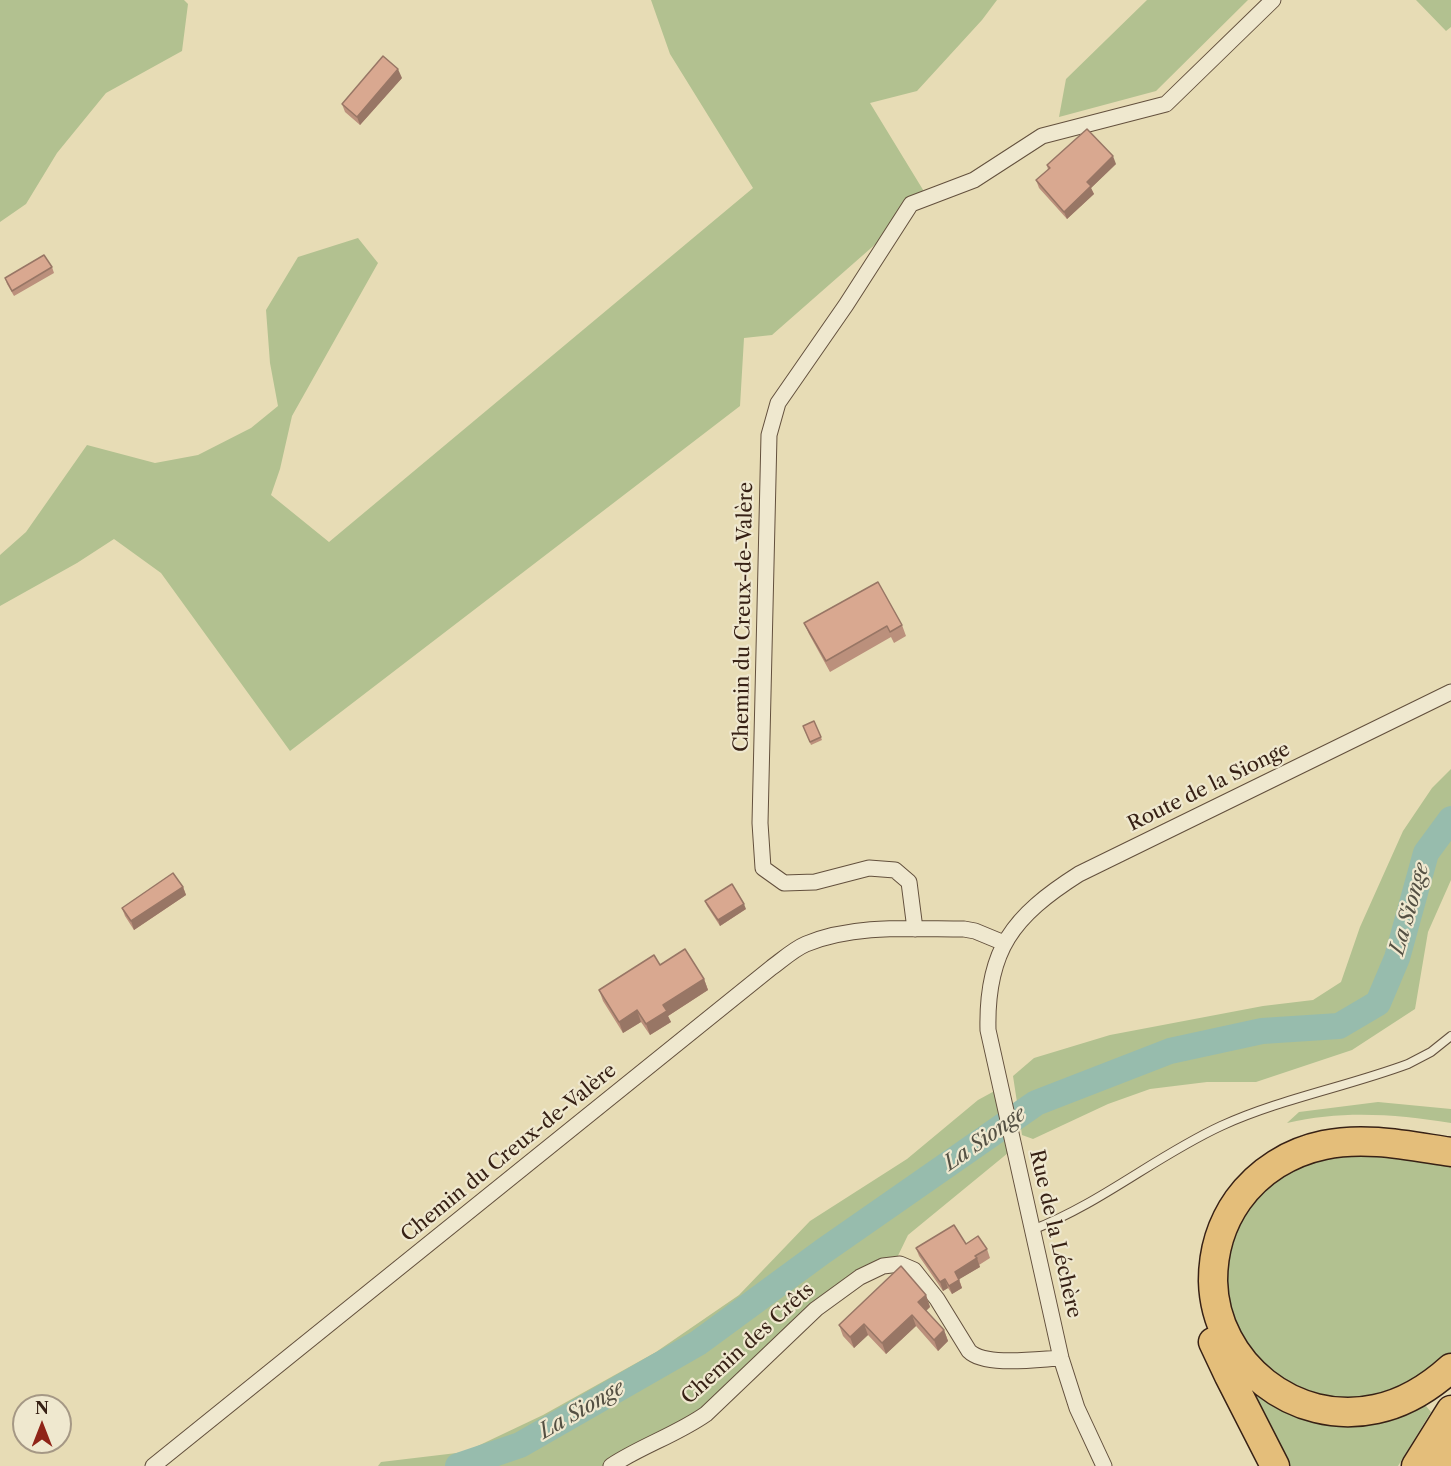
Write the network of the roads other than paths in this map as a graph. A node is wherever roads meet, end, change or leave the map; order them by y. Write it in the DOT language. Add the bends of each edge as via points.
graph roads {
  1 [pos="1273,0"];
  2 [pos="1451,693"];
  3 [pos="915,929"];
  4 [pos="1004,943"];
  5 [pos="1451,1036"];
  6 [pos="1451,1139"];
  7 [pos="1451,1152"];
  8 [pos="1032,1230"];
  9 [pos="1062,1358"];
  10 [pos="1451,1368"];
  11 [pos="1451,1410"];
  12 [pos="1451,1450"];
  13 [pos="153,1466"];
  14 [pos="610,1466"];
  15 [pos="1104,1466"];
  16 [pos="1275,1466"];
  17 [pos="1416,1466"];
  18 [pos="1441,1466"];
  1 -- 3 [label="street, Chemin du Creux-de-Valère" via="1166,104 1042,136 974,180 911,204 778,403 769,435 760,823 763,868 784,883 814,882 869,868 895,870 909,882"];
  2 -- 4 [label="street, Route de la Sionge" via="1079,874 1036,904"];
  3 -- 4 [label="street, Chemin du Creux-de-Valère" via="964,929"];
  3 -- 13 [label="street, Chemin du Creux-de-Valère" via="834,935 804,945"];
  4 -- 8 [label="street, Rue de la Léchère" via="995,964 988,1030"];
  5 -- 8 [label="lane" via="1408,1064 1250,1114 1218,1128 1066,1216"];
  6 -- 16 [label="highway" via="1356,1129 1304,1137 1277,1148 1249,1168 1217,1209 1202,1259 1205,1316 1222,1362"];
  7 -- 10 [label="highway" via="1388,1143 1342,1142 1282,1160 1256,1180 1234,1206 1220,1235 1213,1275 1220,1321 1234,1350 1262,1382 1293,1401 1336,1412 1377,1409 1419,1392"];
  8 -- 9 [label="street, Rue de la Léchère"];
  9 -- 14 [label="street, Chemin des Crêts" via="976,1358 914,1270 889,1264 860,1277 816,1309 706,1414"];
  9 -- 15 [label="street, Rue de la Léchère" via="1077,1408"];
  11 -- 17 [label="highway"];
  12 -- 18 [label="highway"];
}
